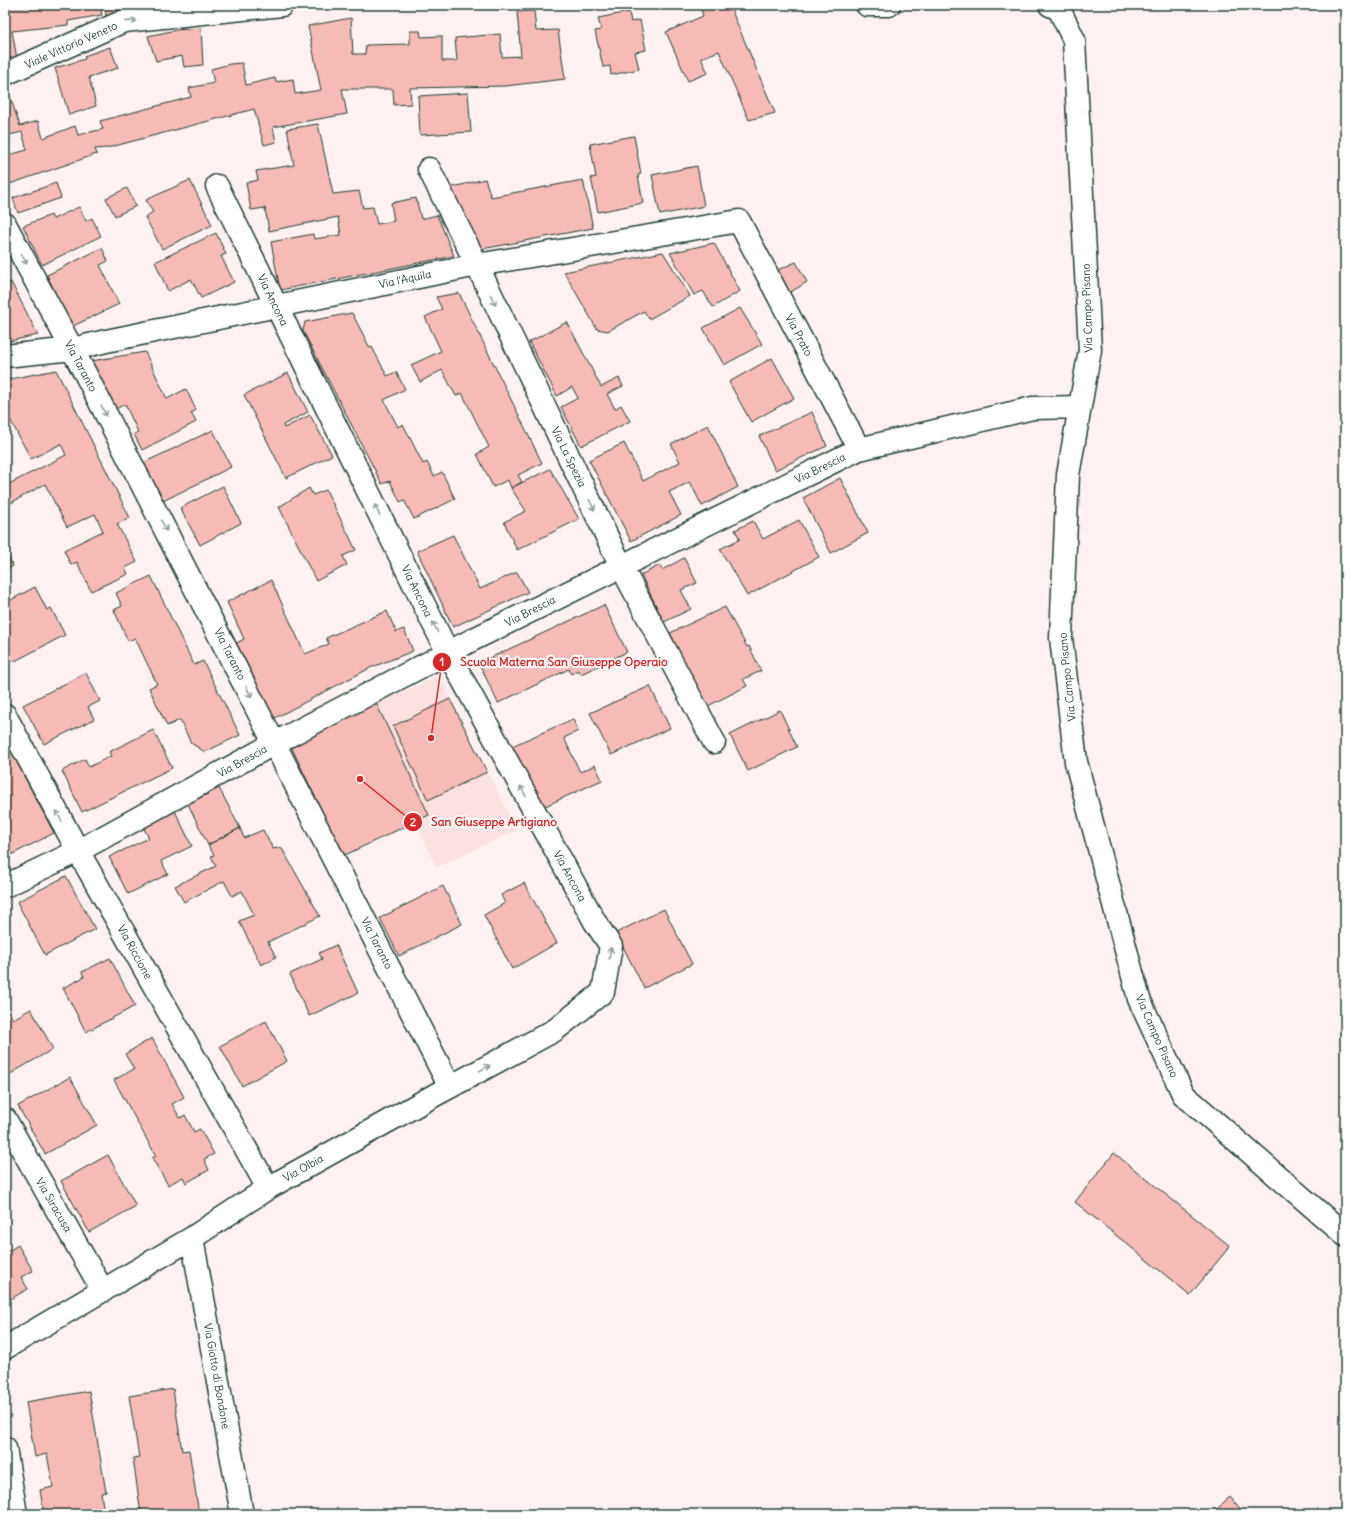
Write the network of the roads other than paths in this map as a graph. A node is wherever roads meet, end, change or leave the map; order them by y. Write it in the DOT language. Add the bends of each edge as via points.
graph roads {
  1 [pos="282,5"];
  2 [pos="867,5"];
  3 [pos="889,5"];
  4 [pos="1055,7"];
  5 [pos="5,74"];
  6 [pos="429,169"];
  7 [pos="217,186"];
  8 [pos="739,221"];
  9 [pos="5,224"];
  10 [pos="476,265"];
  11 [pos="276,306"];
  12 [pos="73,349"];
  13 [pos="5,356"];
  14 [pos="1080,408"];
  15 [pos="859,449"];
  16 [pos="621,566"];
  17 [pos="448,653"];
  18 [pos="5,715"];
  19 [pos="714,742"];
  20 [pos="275,743"];
  21 [pos="78,850"];
  22 [pos="5,886"];
  23 [pos="603,992"];
  24 [pos="450,1087"];
  25 [pos="5,1118"];
  26 [pos="268,1188"];
  27 [pos="1345,1235"];
  28 [pos="192,1238"];
  29 [pos="103,1291"];
  30 [pos="5,1348"];
  31 [pos="5,1448"];
  32 [pos="16,1514"];
  33 [pos="242,1514"];
  5 -- 1 [label="street, Viale Vittorio Veneto, one-way" via="124,21"];
  2 -- 3 [label="street"];
  4 -- 14 [label="street, Via Campo Pisano" via="1074,40 1090,342"];
  6 -- 10 [label="street, Via La Spezia"];
  7 -- 11 [label="street, Via Ancona"];
  8 -- 10 [label="street, Via l'Aquila"];
  8 -- 15 [label="street, Via Prato"];
  9 -- 12 [label="street, Via Taranto, one-way"];
  10 -- 11 [label="street, Via l'Aquila"];
  10 -- 16 [label="street, Via La Spezia, one-way"];
  11 -- 12 [label="street, Via l'Aquila"];
  17 -- 11 [label="street, Via Ancona, one-way"];
  12 -- 13 [label="street, Via l'Aquila"];
  12 -- 20 [label="street, Via Taranto, one-way"];
  14 -- 15 [label="street, Via Brescia" via="1034,408"];
  14 -- 27 [label="street, Via Campo Pisano" via="1068,475 1061,638 1076,762 1139,999 1183,1094"];
  15 -- 16 [label="street, Via Brescia"];
  16 -- 17 [label="street, Via Brescia"];
  16 -- 19 [label="street, Via La Spezia"];
  17 -- 20 [label="street, Via Brescia"];
  23 -- 17 [label="street, Via Ancona, one-way" via="611,946 595,922"];
  21 -- 18 [label="street, Via Riccione, one-way"];
  20 -- 21 [label="street, Via Brescia"];
  20 -- 24 [label="street, Via Taranto"];
  21 -- 22 [label="street, Via Brescia"];
  21 -- 26 [label="street, Via Riccione"];
  24 -- 23 [label="street, Via Olbia, one-way" via="555,1030"];
  24 -- 26 [label="street, Via Olbia"];
  25 -- 29 [label="street, Via Siracusa"];
  26 -- 28 [label="street, Via Olbia"];
  28 -- 29 [label="street, Via Olbia"];
  28 -- 33 [label="street, Via Giotto di Bondone"];
  29 -- 30 [label="street, Via Olbia"];
  31 -- 32 [label="street"];
}
